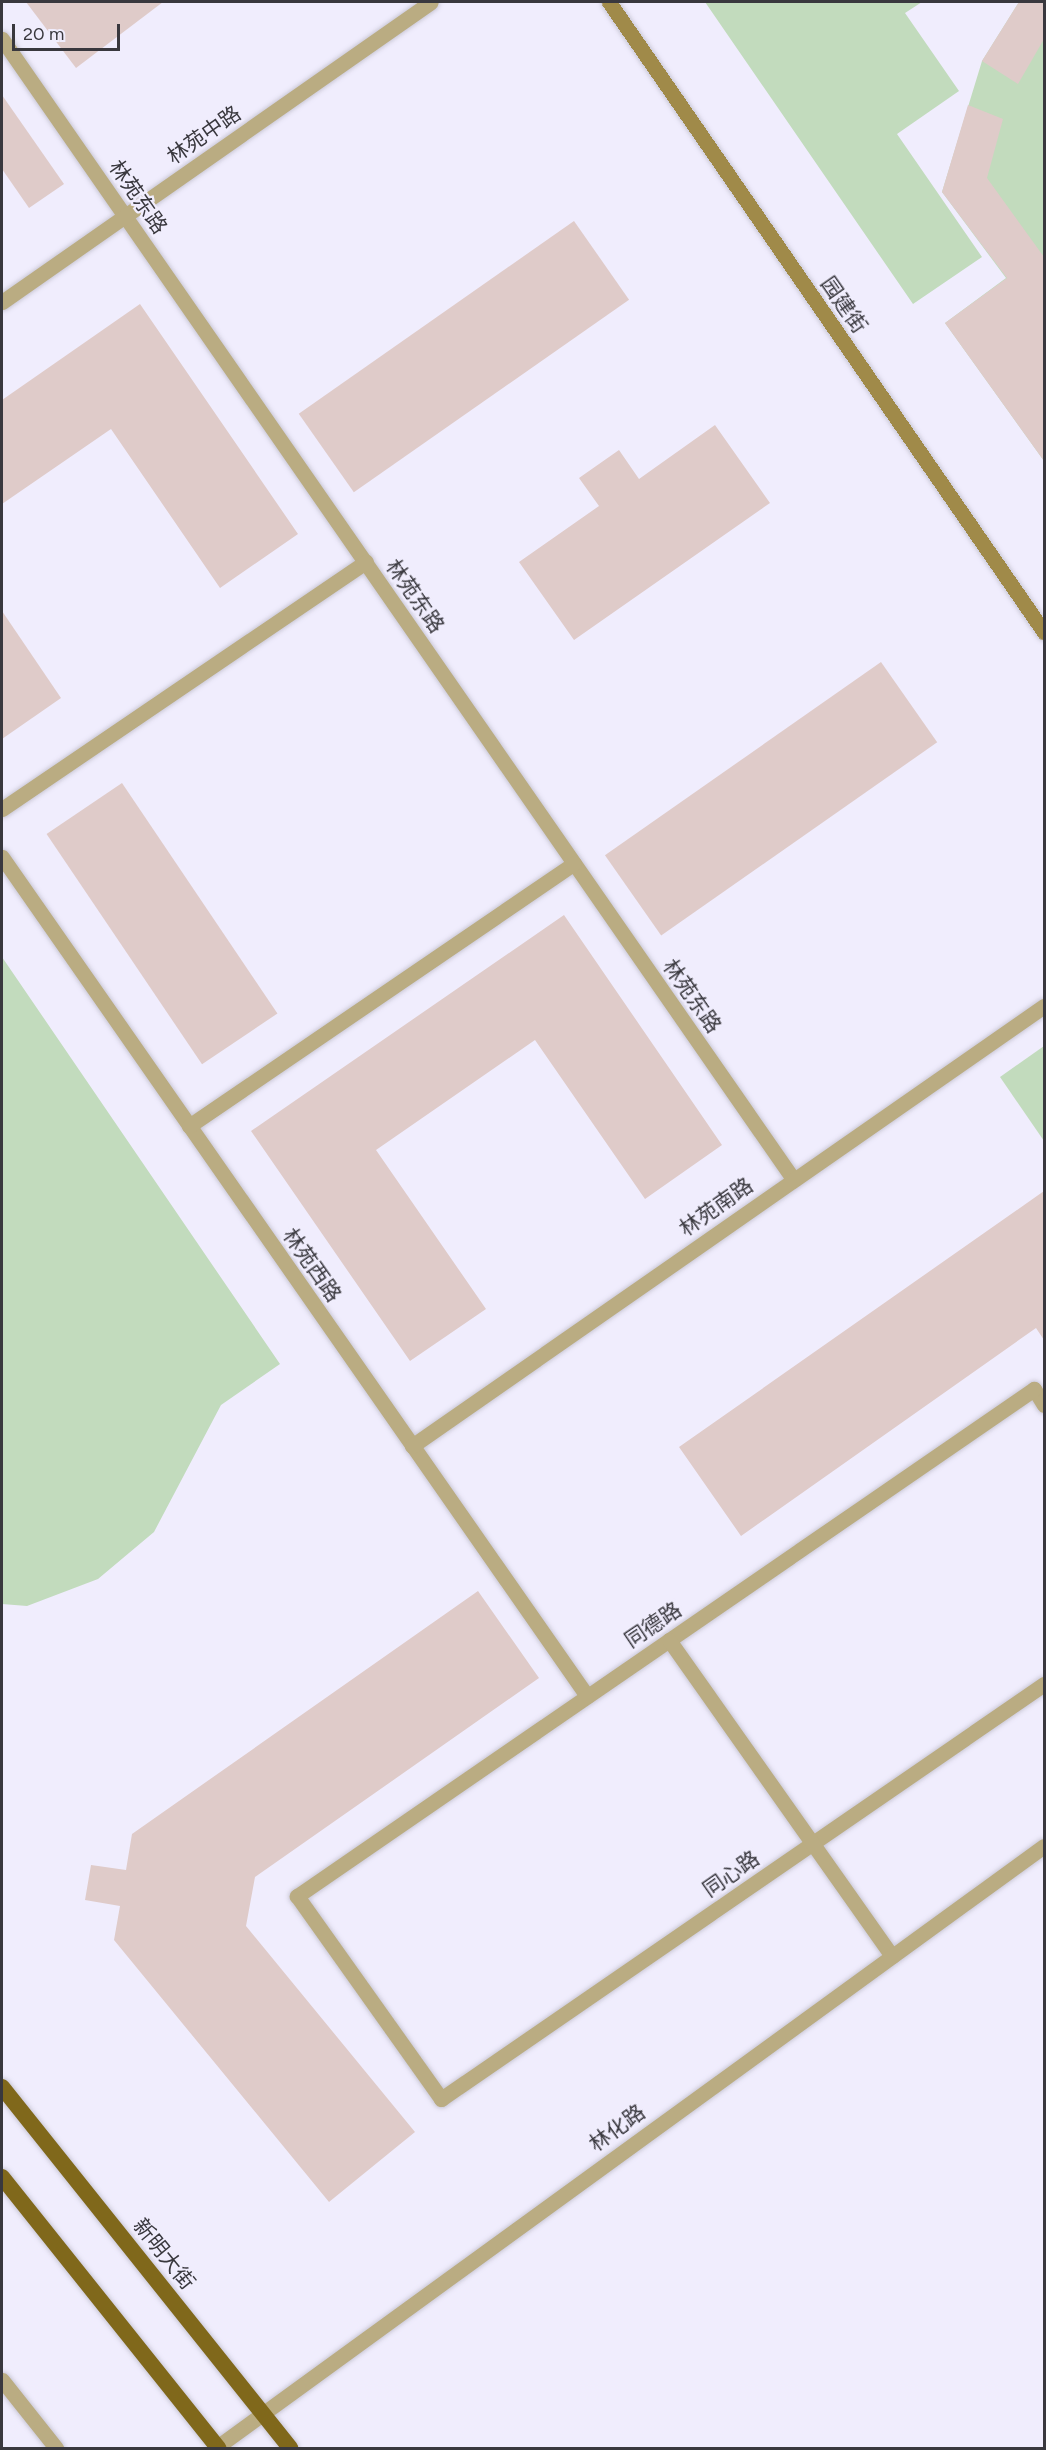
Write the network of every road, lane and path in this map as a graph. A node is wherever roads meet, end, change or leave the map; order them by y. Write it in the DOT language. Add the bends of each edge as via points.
graph roads {
  1 [pos="431,2"];
  2 [pos="609,2"];
  3 [pos="2,39"];
  4 [pos="126,215"];
  5 [pos="2,302"];
  6 [pos="366,562"];
  7 [pos="1044,632"];
  8 [pos="2,809"];
  9 [pos="2,858"];
  10 [pos="574,862"];
  11 [pos="1044,1006"];
  12 [pos="189,1126"];
  13 [pos="793,1179"];
  14 [pos="1044,1405"];
  15 [pos="412,1446"];
  16 [pos="669,1640"];
  17 [pos="1044,1684"];
  18 [pos="587,1696"];
  19 [pos="812,1843"];
  20 [pos="1044,1846"];
  21 [pos="892,1956"];
  22 [pos="2,2087"];
  23 [pos="441,2099"];
  24 [pos="2,2177"];
  25 [pos="2,2380"];
  26 [pos="262,2413"];
  27 [pos="56,2448"];
  28 [pos="216,2448"];
  29 [pos="290,2448"];
  1 -- 4 [label="street, 林苑中路"];
  2 -- 7 [label="main road, 园建街"];
  3 -- 4 [label="street, 林苑东路"];
  4 -- 5 [label="street, 林苑中路"];
  4 -- 6 [label="street, 林苑东路"];
  6 -- 8 [label="street"];
  6 -- 10 [label="street, 林苑东路"];
  9 -- 12 [label="street, 林苑西路"];
  10 -- 12 [label="street"];
  10 -- 13 [label="street, 林苑东路"];
  11 -- 13 [label="street, 林苑南路"];
  12 -- 15 [label="street, 林苑西路"];
  13 -- 15 [label="street, 林苑南路"];
  14 -- 16 [label="street, 同德路" via="1034,1389"];
  15 -- 18 [label="street, 林苑西路"];
  16 -- 18 [label="street, 同德路"];
  16 -- 19 [label="street"];
  17 -- 19 [label="street, 同心路"];
  18 -- 23 [label="street, 同德路" via="297,1896"];
  19 -- 21 [label="street"];
  19 -- 23 [label="street, 同心路"];
  20 -- 21 [label="street, 林化路"];
  21 -- 26 [label="street, 林化路"];
  22 -- 26 [label="highway, 新明大街"];
  24 -- 28 [label="highway"];
  25 -- 27 [label="street"];
  26 -- 28 [label="street, 林化路"];
  26 -- 29 [label="highway, 新明大街"];
}
